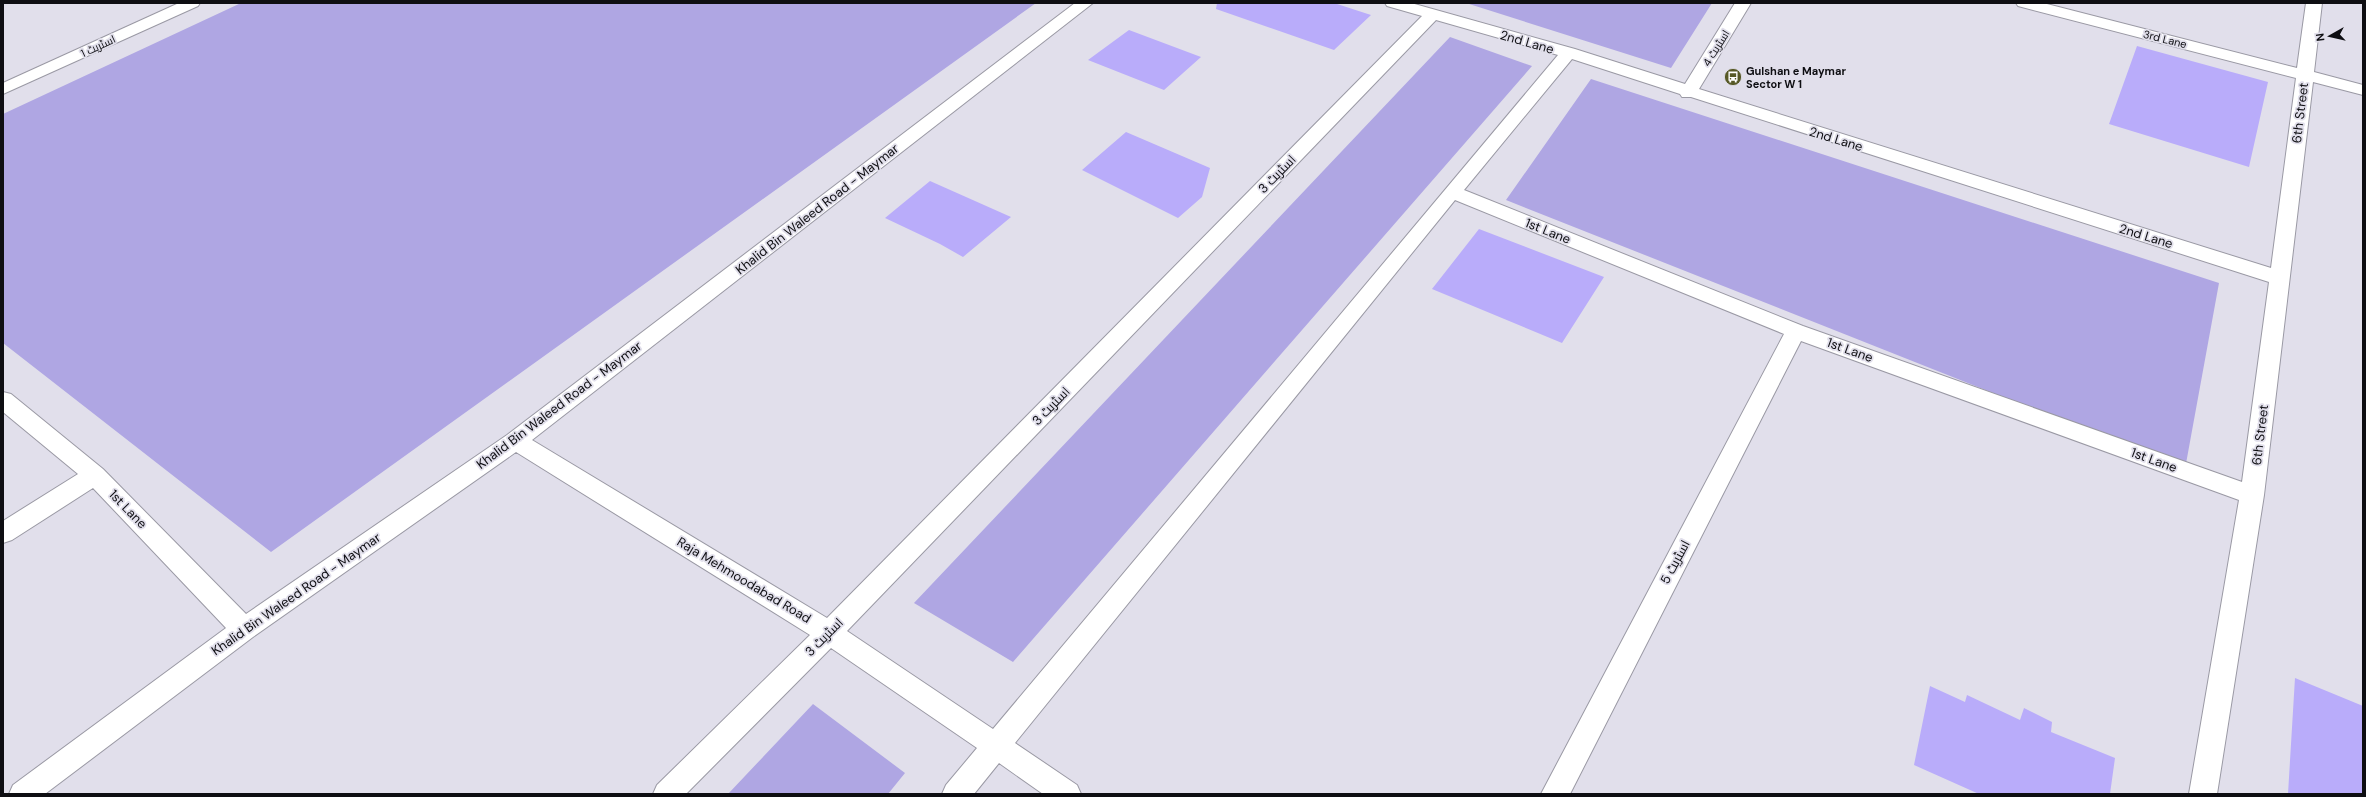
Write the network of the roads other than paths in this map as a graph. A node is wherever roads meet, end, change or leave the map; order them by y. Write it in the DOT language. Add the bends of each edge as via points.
graph roads {
  1 [pos="192,3"];
  2 [pos="1085,3"];
  3 [pos="1393,3"];
  4 [pos="1743,3"];
  5 [pos="2024,3"];
  6 [pos="2314,3"];
  7 [pos="1432,15"];
  8 [pos="1569,53"];
  9 [pos="2305,74"];
  10 [pos="3,89"];
  11 [pos="2363,90"];
  12 [pos="1688,92"];
  13 [pos="1452,192"];
  14 [pos="2279,278"];
  15 [pos="1796,330"];
  16 [pos="3,400"];
  17 [pos="515,441"];
  18 [pos="95,475"];
  19 [pos="2252,495"];
  20 [pos="3,533"];
  21 [pos="244,629"];
  22 [pos="829,632"];
  23 [pos="995,746"];
  24 [pos="23,794"];
  25 [pos="667,794"];
  26 [pos="956,794"];
  27 [pos="1067,794"];
  28 [pos="1554,794"];
  29 [pos="2203,794"];
  1 -- 10 [label="street, اسٹریٹ 1"];
  2 -- 17 [label="street, Khalid Bin Waleed Road - Maymar"];
  3 -- 7 [label="street, 2nd Lane"];
  4 -- 12 [label="street, اسٹریٹ 4"];
  5 -- 9 [label="street, 3rd Lane"];
  6 -- 9 [label="street, 6th Street"];
  7 -- 8 [label="street, 2nd Lane"];
  7 -- 22 [label="street, اسٹریٹ 3"];
  8 -- 12 [label="street, 2nd Lane"];
  8 -- 13 [label="street"];
  9 -- 11 [label="street, 3rd Lane"];
  9 -- 14 [label="street, 6th Street"];
  12 -- 14 [label="street, 2nd Lane"];
  13 -- 15 [label="street, 1st Lane"];
  13 -- 23 [label="street"];
  14 -- 19 [label="street, 6th Street"];
  15 -- 19 [label="street, 1st Lane"];
  15 -- 28 [label="street, اسٹریٹ 5"];
  16 -- 18 [label="street, 1st Lane"];
  17 -- 21 [label="street, Khalid Bin Waleed Road - Maymar"];
  17 -- 22 [label="street, Raja Mehmoodabad Road"];
  18 -- 20 [label="street"];
  18 -- 21 [label="street, 1st Lane"];
  19 -- 29 [label="street, 6th Street"];
  21 -- 24 [label="street, Khalid Bin Waleed Road - Maymar"];
  22 -- 23 [label="street, Raja Mehmoodabad Road"];
  22 -- 25 [label="street, اسٹریٹ 3"];
  23 -- 26 [label="street"];
  23 -- 27 [label="street, Raja Mehmoodabad Road"];
}
